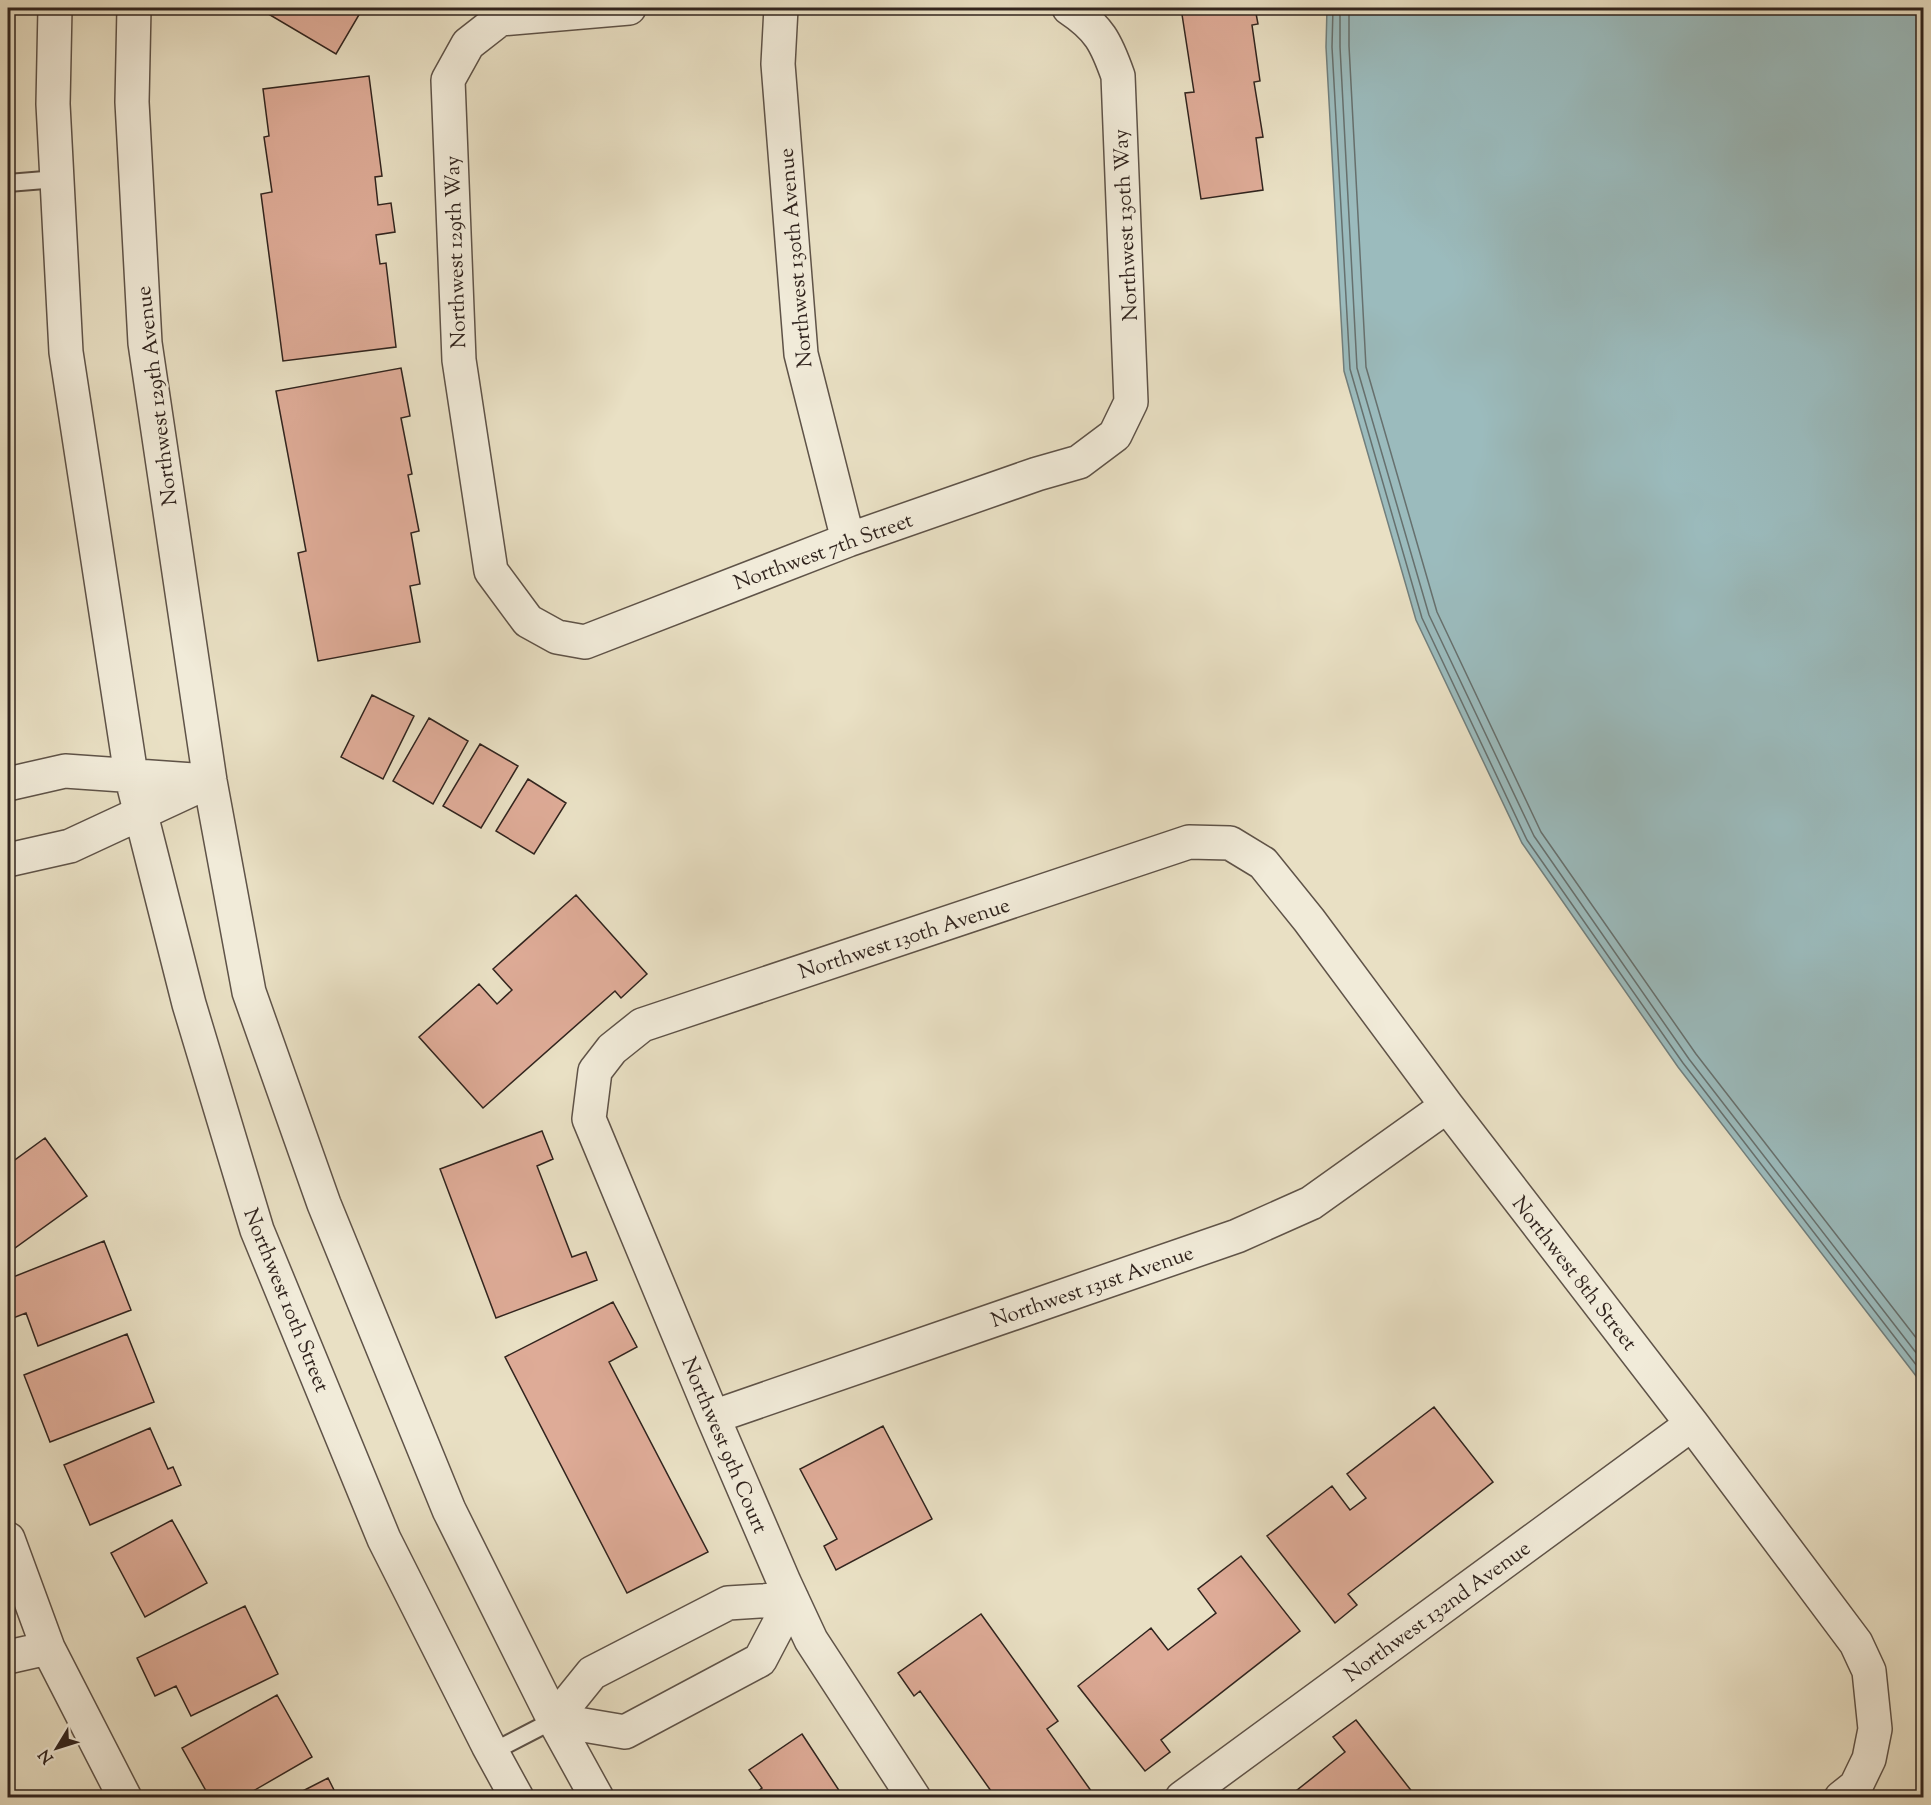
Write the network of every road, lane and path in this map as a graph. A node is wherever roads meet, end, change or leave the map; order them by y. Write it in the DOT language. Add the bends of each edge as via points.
graph roads {
  1 [pos="55,8"];
  2 [pos="134,8"];
  3 [pos="629,8"];
  4 [pos="781,8"];
  5 [pos="1078,14"];
  6 [pos="57,179"];
  7 [pos="8,183"];
  8 [pos="1114,435"];
  9 [pos="848,540"];
  10 [pos="528,621"];
  11 [pos="131,776"];
  12 [pos="210,781"];
  13 [pos="8,784"];
  14 [pos="140,813"];
  15 [pos="1230,843"];
  16 [pos="8,860"];
  17 [pos="595,1071"];
  18 [pos="1447,1107"];
  19 [pos="713,1417"];
  20 [pos="1692,1424"];
  21 [pos="8,1539"];
  22 [pos="792,1599"];
  23 [pos="48,1648"];
  24 [pos="8,1657"];
  25 [pos="554,1720"];
  26 [pos="492,1752"];
  27 [pos="125,1797"];
  28 [pos="517,1797"];
  29 [pos="597,1797"];
  30 [pos="914,1797"];
  31 [pos="1182,1797"];
  32 [pos="1841,1797"];
  1 -- 6 [label="street" via="53,104"];
  2 -- 12 [label="street, Northwest 129th Avenue" via="132,102 145,343"];
  3 -- 10 [label="street, Northwest 129th Way" via="500,19 468,44 448,80 459,360 491,571"];
  4 -- 9 [label="street, Northwest 130th Avenue" via="778,64 801,354"];
  5 -- 8 [label="street, Northwest 130th Way" via="1107,45 1118,76 1131,402"];
  6 -- 7 [label="lane"];
  6 -- 11 [label="street" via="66,352"];
  8 -- 9 [label="street, Northwest 7th Street" via="1079,462"];
  9 -- 10 [label="street, Northwest 7th Street" via="585,642 556,637"];
  11 -- 12 [label="street"];
  11 -- 13 [label="street" via="65,771"];
  11 -- 14 [label="street, Northwest 10th Street"];
  12 -- 14 [label="street"];
  12 -- 25 [label="street" via="249,992 324,1204 449,1510"];
  14 -- 16 [label="street" via="70,846"];
  14 -- 26 [label="street, Northwest 10th Street" via="189,1004 257,1230 384,1539"];
  15 -- 17 [label="street, Northwest 130th Avenue" via="1189,842 642,1025 612,1049"];
  15 -- 18 [label="street, Northwest 8th Street" via="1263,863"];
  17 -- 19 [label="street, Northwest 9th Court" via="589,1119"];
  18 -- 19 [label="street, Northwest 131st Avenue" via="1311,1203 1236,1236"];
  18 -- 20 [label="street, Northwest 8th Street"];
  19 -- 22 [label="street, Northwest 9th Court"];
  20 -- 31 [label="street, Northwest 132nd Avenue"];
  20 -- 32 [label="street, Northwest 8th Street" via="1856,1643 1869,1671 1875,1729 1869,1759 1856,1786"];
  21 -- 23 [label="street"];
  22 -- 25 [label="street" via="728,1603 592,1673"];
  22 -- 25 [label="street" via="760,1660 625,1732"];
  22 -- 30 [label="street, Northwest 9th Court" via="811,1640"];
  23 -- 24 [label="street"];
  23 -- 27 [label="street"];
  25 -- 26 [label="lane"];
  25 -- 29 [label="street"];
  26 -- 28 [label="street, Northwest 10th Street"];
}
